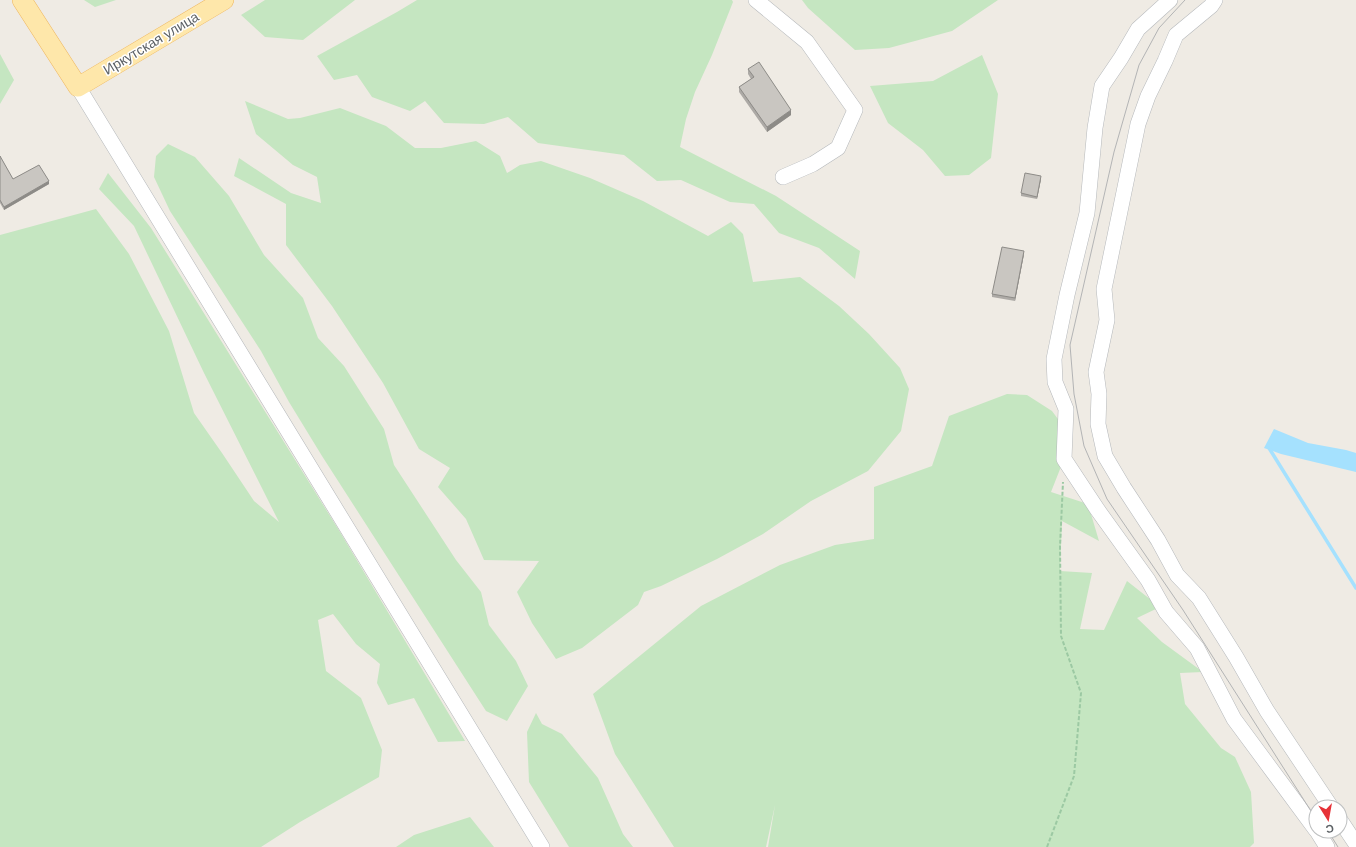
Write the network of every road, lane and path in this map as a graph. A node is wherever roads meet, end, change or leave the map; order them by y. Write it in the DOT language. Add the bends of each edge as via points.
graph roads {
  1 [pos="22,0"];
  2 [pos="224,0"];
  3 [pos="756,0"];
  4 [pos="1170,0"];
  5 [pos="1215,0"];
  6 [pos="78,87"];
  7 [pos="783,177"];
  8 [pos="1064,459"];
  9 [pos="1327,799"];
  10 [pos="1308,819"];
  11 [pos="1348,832"];
  12 [pos="1356,844"];
  13 [pos="542,847"];
  14 [pos="1047,847"];
  1 -- 6 [label="main road"];
  2 -- 6 [label="main road, Иркутская улица"];
  3 -- 7 [label="street" via="807,42 855,110 838,148 813,164"];
  4 -- 8 [label="street" via="1138,29 1102,86 1095,128 1087,213 1054,359 1055,382 1066,409"];
  5 -- 9 [label="street" via="1176,35 1138,124 1104,289 1107,320 1096,372 1099,394 1098,424 1105,456 1177,575 1198,598 1267,711"];
  6 -- 13 [label="street"];
  8 -- 10 [label="street" via="1148,580 1166,612 1197,648 1234,719"];
  8 -- 14 [label="path" via="1060,546 1061,636 1081,693 1074,776"];
  11 -- 12 [label="street"];
}
